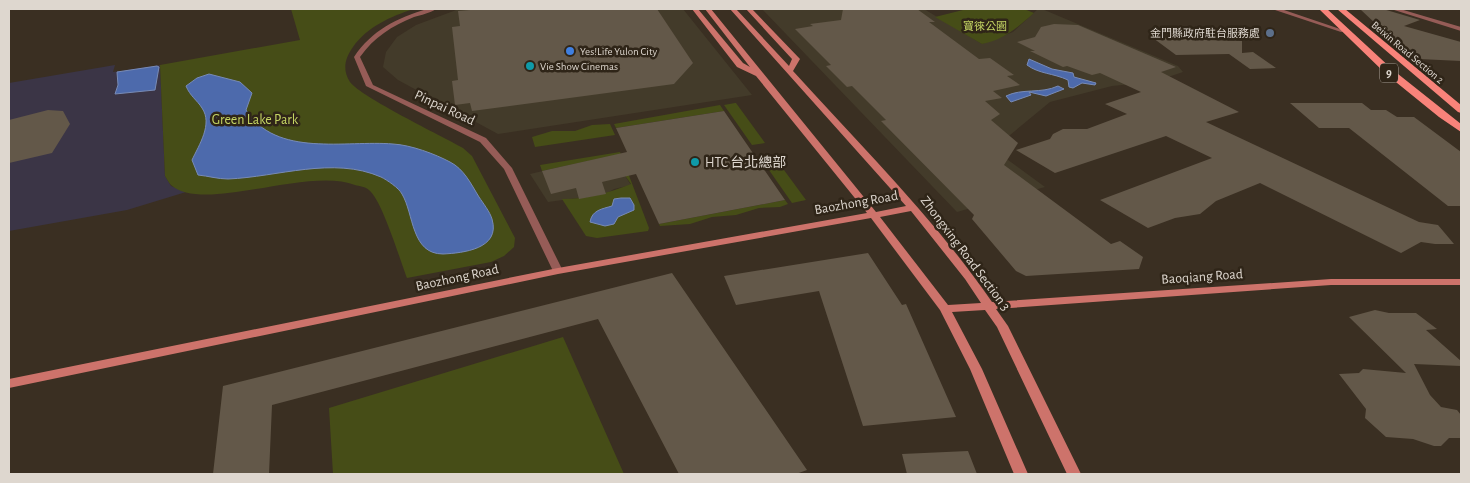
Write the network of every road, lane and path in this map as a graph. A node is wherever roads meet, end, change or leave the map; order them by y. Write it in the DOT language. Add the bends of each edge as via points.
graph roads {
  1 [pos="433,9"];
  2 [pos="695,9"];
  3 [pos="708,9"];
  4 [pos="733,9"];
  5 [pos="749,9"];
  6 [pos="1275,9"];
  7 [pos="1323,9"];
  8 [pos="1341,9"];
  9 [pos="1394,9"];
  10 [pos="1461,29"];
  11 [pos="1343,31"];
  12 [pos="790,70"];
  13 [pos="760,74"];
  14 [pos="1461,110"];
  15 [pos="1461,129"];
  16 [pos="913,208"];
  17 [pos="873,214"];
  18 [pos="558,271"];
  19 [pos="1461,282"];
  20 [pos="989,305"];
  21 [pos="945,309"];
  22 [pos="9,384"];
  23 [pos="1021,474"];
  24 [pos="1074,474"];
  1 -- 18 [label="street, Pinpai Road" via="379,32 363,46 357,57 370,86 484,140 508,168"];
  2 -- 13 [label="street" via="740,66"];
  3 -- 13 [label="street"];
  4 -- 12 [label="street, Zhongxing Road Section 3"];
  5 -- 12 [label="street" via="796,59"];
  6 -- 11 [label="street"];
  7 -- 11 [label="main road, Beixin Road Section 2 / 9"];
  8 -- 14 [label="main road, Beixin Road Section 2 / 9"];
  9 -- 10 [label="street"];
  11 -- 15 [label="main road, Beixin Road Section 2 / 9" via="1403,85"];
  12 -- 16 [label="street, Zhongxing Road Section 3"];
  13 -- 17 [label="street"];
  16 -- 17 [label="street, Baozhong Road"];
  16 -- 20 [label="street, Zhongxing Road Section 3"];
  17 -- 18 [label="street, Baozhong Road"];
  17 -- 21 [label="street"];
  18 -- 22 [label="street, Baozhong Road"];
  19 -- 20 [label="street, Baoqiang Road" via="1331,282"];
  20 -- 21 [label="street, Baoqiang Road"];
  20 -- 24 [label="street, Zhongxing Road Section 3"];
  21 -- 23 [label="street" via="976,369"];
}
